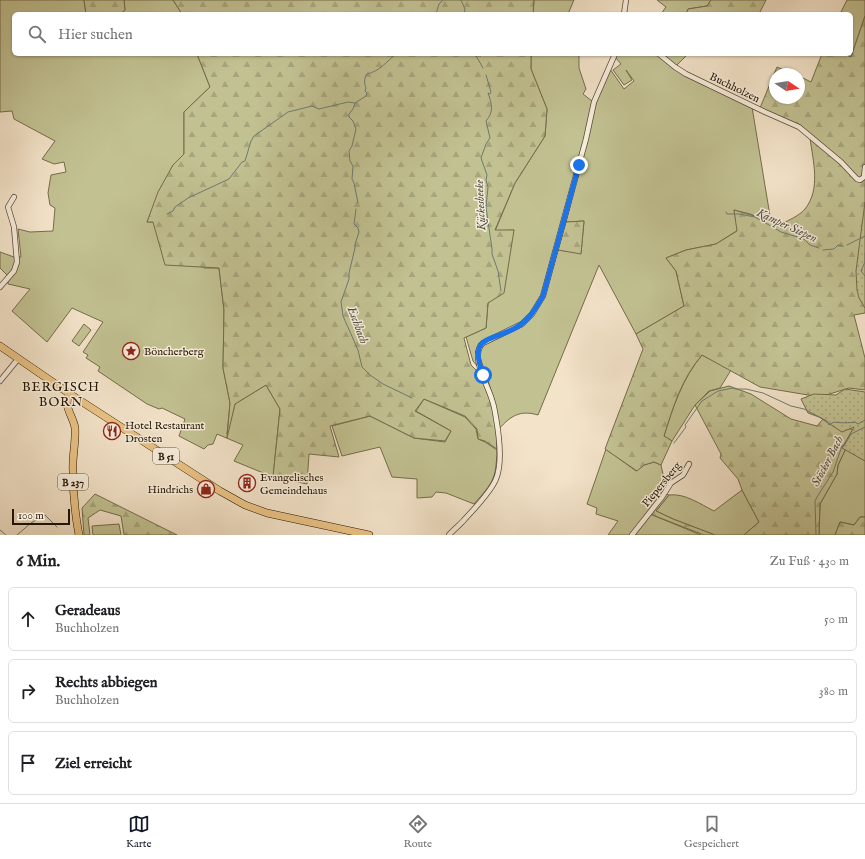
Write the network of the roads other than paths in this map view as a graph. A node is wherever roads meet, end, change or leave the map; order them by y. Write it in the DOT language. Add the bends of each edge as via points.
graph roads {
  1 [pos="626,0"];
  2 [pos="624,12"];
  3 [pos="614,56"];
  4 [pos="661,56"];
  5 [pos="865,167"];
  6 [pos="14,197"];
  7 [pos="0,287"];
  8 [pos="0,346"];
  9 [pos="18,359"];
  10 [pos="0,381"];
  11 [pos="70,394"];
  12 [pos="689,464"];
  13 [pos="79,535"];
  14 [pos="369,535"];
  15 [pos="449,535"];
  16 [pos="632,535"];
  1 -- 2 [label="street"];
  3 -- 15 [label="street" via="594,102 543,296 522,324 480,346 477,355 492,400 497,425 498,474 488,492"];
  4 -- 5 [label="street, Buchholzen" via="686,74 799,127 859,180 864,176"];
  6 -- 7 [label="street" via="8,207 14,227 17,265"];
  8 -- 9 [label="main road, B 51"];
  9 -- 10 [label="street"];
  9 -- 11 [label="main road, B 51"];
  11 -- 13 [label="main road, B 237" via="66,406 75,429 73,470"];
  11 -- 14 [label="main road, B 51" via="245,505 276,515"];
  12 -- 16 [label="street, Piepersberg" via="683,474 671,483"];
}
